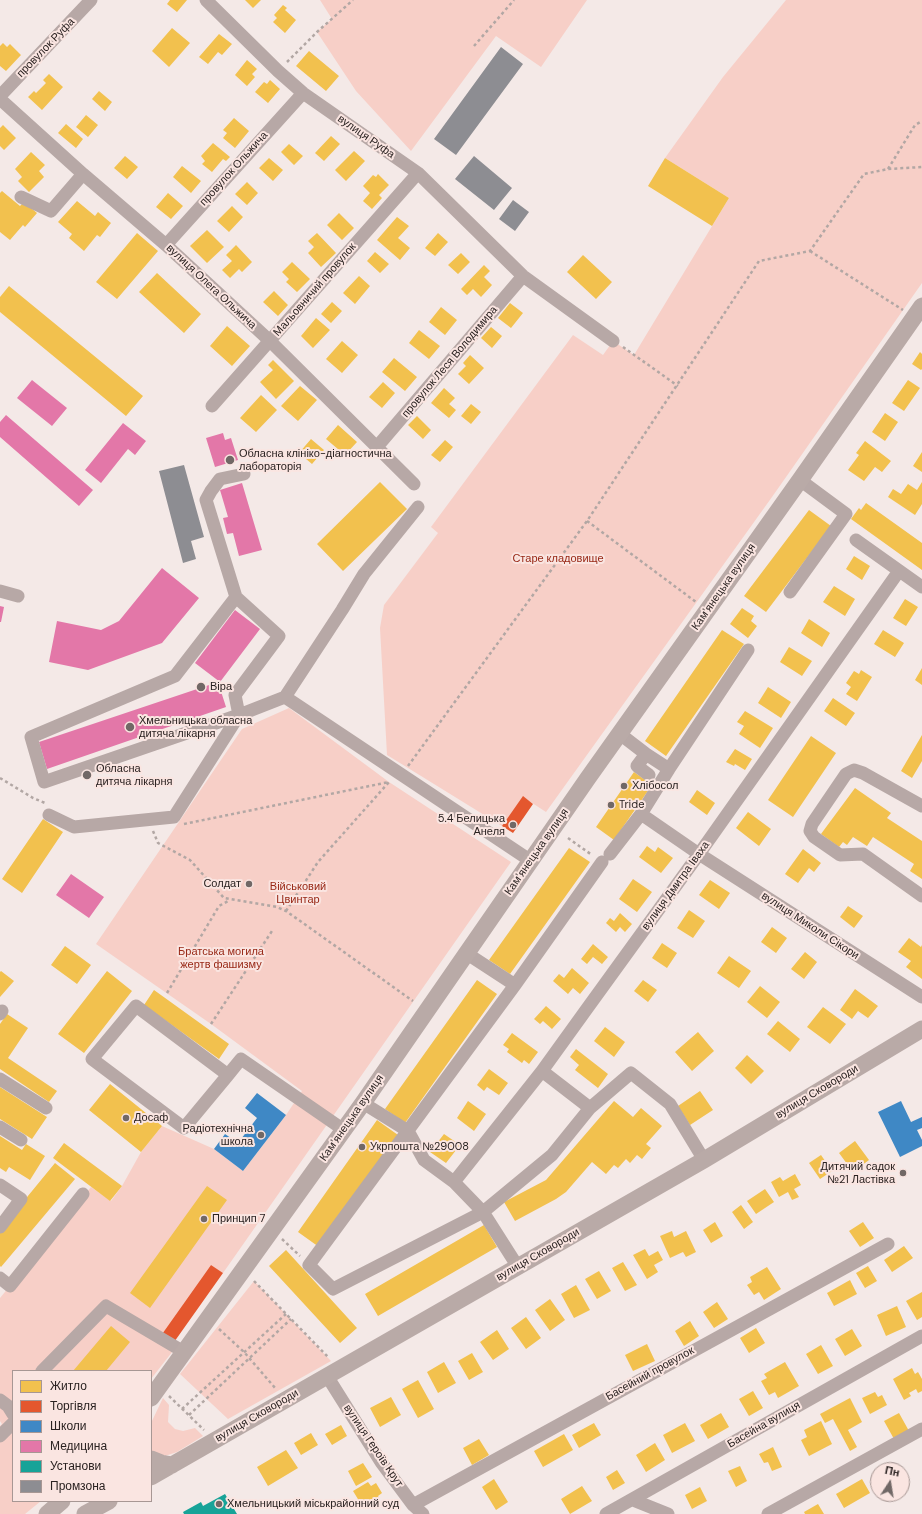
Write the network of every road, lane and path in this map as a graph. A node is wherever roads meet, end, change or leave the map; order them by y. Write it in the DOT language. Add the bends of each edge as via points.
graph roads {
  1 [pos="91,0"];
  2 [pos="206,0"];
  3 [pos="353,0"];
  4 [pos="514,0"];
  5 [pos="474,46"];
  6 [pos="278,71"];
  7 [pos="302,93"];
  8 [pos="0,96"];
  9 [pos="0,99"];
  10 [pos="922,121"];
  11 [pos="922,167"];
  12 [pos="888,169"];
  13 [pos="418,173"];
  14 [pos="83,174"];
  15 [pos="21,197"];
  16 [pos="166,245"];
  17 [pos="810,251"];
  18 [pos="523,276"];
  19 [pos="922,306"];
  20 [pos="903,310"];
  21 [pos="270,341"];
  22 [pos="613,341"];
  23 [pos="678,386"];
  24 [pos="212,406"];
  25 [pos="376,448"];
  26 [pos="244,474"];
  27 [pos="800,480"];
  28 [pos="414,484"];
  29 [pos="418,507"];
  30 [pos="587,521"];
  31 [pos="856,540"];
  32 [pos="899,571"];
  33 [pos="922,588"];
  34 [pos="0,591"];
  35 [pos="790,592"];
  36 [pos="18,596"];
  37 [pos="236,597"];
  38 [pos="697,602"];
  39 [pos="748,650"];
  40 [pos="285,697"];
  41 [pos="239,715"];
  42 [pos="620,734"];
  43 [pos="646,754"];
  44 [pos="669,768"];
  45 [pos="400,774"];
  46 [pos="650,775"];
  47 [pos="921,804"];
  48 [pos="641,814"];
  49 [pos="49,815"];
  50 [pos="152,829"];
  51 [pos="568,838"];
  52 [pos="699,854"];
  53 [pos="606,858"];
  54 [pos="531,861"];
  55 [pos="922,896"];
  56 [pos="230,900"];
  57 [pos="286,911"];
  58 [pos="272,931"];
  59 [pos="466,953"];
  60 [pos="515,984"];
  61 [pos="167,993"];
  62 [pos="922,997"];
  63 [pos="413,1001"];
  64 [pos="211,1024"];
  65 [pos="922,1028"];
  66 [pos="542,1071"];
  67 [pos="228,1074"];
  68 [pos="0,1079"];
  69 [pos="363,1103"];
  70 [pos="46,1108"];
  71 [pos="590,1108"];
  72 [pos="0,1127"];
  73 [pos="344,1130"];
  74 [pos="408,1131"];
  75 [pos="21,1140"];
  76 [pos="704,1160"];
  77 [pos="454,1182"];
  78 [pos="0,1185"];
  79 [pos="83,1194"];
  80 [pos="483,1212"];
  81 [pos="0,1227"];
  82 [pos="272,1230"];
  83 [pos="888,1244"];
  84 [pos="309,1265"];
  85 [pos="518,1267"];
  86 [pos="0,1278"];
  87 [pos="254,1281"];
  88 [pos="286,1314"];
  89 [pos="291,1319"];
  90 [pos="221,1330"];
  91 [pos="921,1339"];
  92 [pos="184,1352"];
  93 [pos="244,1352"];
  94 [pos="249,1358"];
  95 [pos="329,1368"];
  96 [pos="43,1370"];
  97 [pos="277,1391"];
  98 [pos="152,1397"];
  99 [pos="173,1400"];
  100 [pos="182,1409"];
  101 [pos="190,1416"];
  102 [pos="12,1424"];
  103 [pos="922,1429"];
  104 [pos="206,1432"];
  105 [pos="0,1436"];
  106 [pos="152,1459"];
  107 [pos="172,1465"];
  108 [pos="152,1477"];
  109 [pos="634,1500"];
  110 [pos="61,1502"];
  111 [pos="107,1502"];
  112 [pos="413,1505"];
  113 [pos="47,1514"];
  114 [pos="85,1514"];
  115 [pos="423,1514"];
  116 [pos="606,1514"];
  117 [pos="668,1514"];
  118 [pos="768,1514"];
  1 -- 8 [label="street, провулок Руфа"];
  2 -- 6 [label="street, вулиця Руфа"];
  3 -- 6 [label="path"];
  4 -- 5 [label="path"];
  6 -- 7 [label="street, вулиця Руфа"];
  7 -- 13 [label="street, вулиця Руфа"];
  7 -- 16 [label="street, провулок Ольжича"];
  9 -- 14 [label="street, вулиця Олега Ольжича"];
  10 -- 12 [label="path" via="915,125"];
  11 -- 12 [label="path"];
  12 -- 17 [label="path" via="864,174"];
  13 -- 18 [label="street, вулиця Руфа"];
  13 -- 21 [label="street, Мальовничий провулок"];
  14 -- 15 [label="street" via="51,211"];
  14 -- 16 [label="street, вулиця Олега Ольжича"];
  16 -- 21 [label="street, вулиця Олега Ольжича"];
  17 -- 20 [label="path"];
  17 -- 23 [label="path" via="759,261"];
  18 -- 22 [label="street, вулиця Руфа"];
  18 -- 25 [label="street, провулок Леся Володимира"];
  19 -- 27 [label="main road, Камʼянецька вулиця"];
  21 -- 24 [label="street, Мальовничий провулок"];
  21 -- 25 [label="street, вулиця Олега Ольжича"];
  22 -- 23 [label="path"];
  23 -- 30 [label="path"];
  25 -- 28 [label="street, вулиця Олега Ольжича"];
  26 -- 37 [label="street" via="220,479 206,500"];
  27 -- 35 [label="street" via="846,514"];
  27 -- 42 [label="main road, Камʼянецька вулиця"];
  29 -- 40 [label="street" via="364,574"];
  30 -- 38 [label="path"];
  30 -- 45 [label="path"];
  31 -- 32 [label="street"];
  32 -- 33 [label="street"];
  32 -- 52 [label="street, вулиця Дмитра Іваха"];
  34 -- 36 [label="street"];
  37 -- 41 [label="street" via="279,636 235,695"];
  37 -- 41 [label="street" via="175,676 29,733 44,782"];
  39 -- 44 [label="street"];
  40 -- 41 [label="street"];
  40 -- 45 [label="street"];
  41 -- 49 [label="street" via="174,818 74,827"];
  42 -- 43 [label="street"];
  42 -- 54 [label="main road, Камʼянецька вулиця"];
  43 -- 44 [label="street"];
  43 -- 46 [label="street" via="637,766"];
  44 -- 48 [label="street"];
  45 -- 54 [label="street"];
  45 -- 57 [label="path" via="389,782 318,862"];
  47 -- 55 [label="street" via="854,770 846,774 812,824 810,831 814,837 840,855 863,854"];
  48 -- 52 [label="street, вулиця Миколи Сікори"];
  48 -- 53 [label="street"];
  50 -- 56 [label="path" via="158,842 190,860 224,898"];
  51 -- 53 [label="path"];
  52 -- 62 [label="street, вулиця Миколи Сікори"];
  52 -- 66 [label="street, вулиця Дмитра Іваха"];
  53 -- 60 [label="street"];
  54 -- 59 [label="main road, Камʼянецька вулиця"];
  56 -- 57 [label="path" via="277,907"];
  56 -- 61 [label="path" via="219,906"];
  57 -- 63 [label="path"];
  58 -- 64 [label="path"];
  59 -- 60 [label="street"];
  59 -- 69 [label="main road, Камʼянецька вулиця"];
  60 -- 74 [label="street"];
  65 -- 76 [label="main road, вулиця Сковороди"];
  66 -- 71 [label="street"];
  66 -- 77 [label="street, вулиця Дмитра Іваха"];
  67 -- 67 [label="street" via="184,1128 92,1059 136,1006"];
  67 -- 73 [label="street" via="241,1059"];
  68 -- 70 [label="street"];
  69 -- 73 [label="main road, Камʼянецька вулиця"];
  69 -- 74 [label="street"];
  71 -- 76 [label="street" via="631,1073 670,1104"];
  71 -- 80 [label="street" via="552,1155"];
  72 -- 75 [label="street"];
  73 -- 82 [label="main road, Камʼянецька вулиця"];
  74 -- 77 [label="street" via="424,1160"];
  74 -- 84 [label="street"];
  76 -- 85 [label="main road, вулиця Сковороди"];
  77 -- 80 [label="street"];
  78 -- 81 [label="street" via="21,1199"];
  79 -- 86 [label="street" via="10,1286"];
  80 -- 84 [label="street" via="333,1289"];
  80 -- 85 [label="street"];
  82 -- 84 [label="path"];
  82 -- 92 [label="main road, Камʼянецька вулиця"];
  83 -- 112 [label="street, Басейний провулок"];
  85 -- 95 [label="main road, вулиця Сковороди"];
  87 -- 88 [label="path"];
  88 -- 89 [label="path"];
  88 -- 93 [label="path"];
  89 -- 94 [label="path"];
  89 -- 95 [label="path"];
  90 -- 93 [label="path"];
  91 -- 109 [label="street, Басейна вулиця"];
  92 -- 96 [label="street" via="106,1306"];
  92 -- 98 [label="main road, Камʼянецька вулиця"];
  93 -- 94 [label="path"];
  93 -- 100 [label="path"];
  94 -- 97 [label="path"];
  94 -- 101 [label="path"];
  95 -- 107 [label="main road, вулиця Сковороди"];
  95 -- 112 [label="street, вулиця Героїв Крут" via="381,1462"];
  99 -- 100 [label="path"];
  100 -- 101 [label="path"];
  101 -- 104 [label="path"];
  102 -- 105 [label="street"];
  103 -- 118 [label="street"];
  106 -- 107 [label="main road"];
  107 -- 108 [label="main road, вулиця Сковороди"];
  109 -- 116 [label="street, Басейна вулиця"];
  109 -- 117 [label="street"];
  110 -- 113 [label="main road"];
  111 -- 114 [label="main road"];
  112 -- 115 [label="street, вулиця Героїв Крут"];
}
